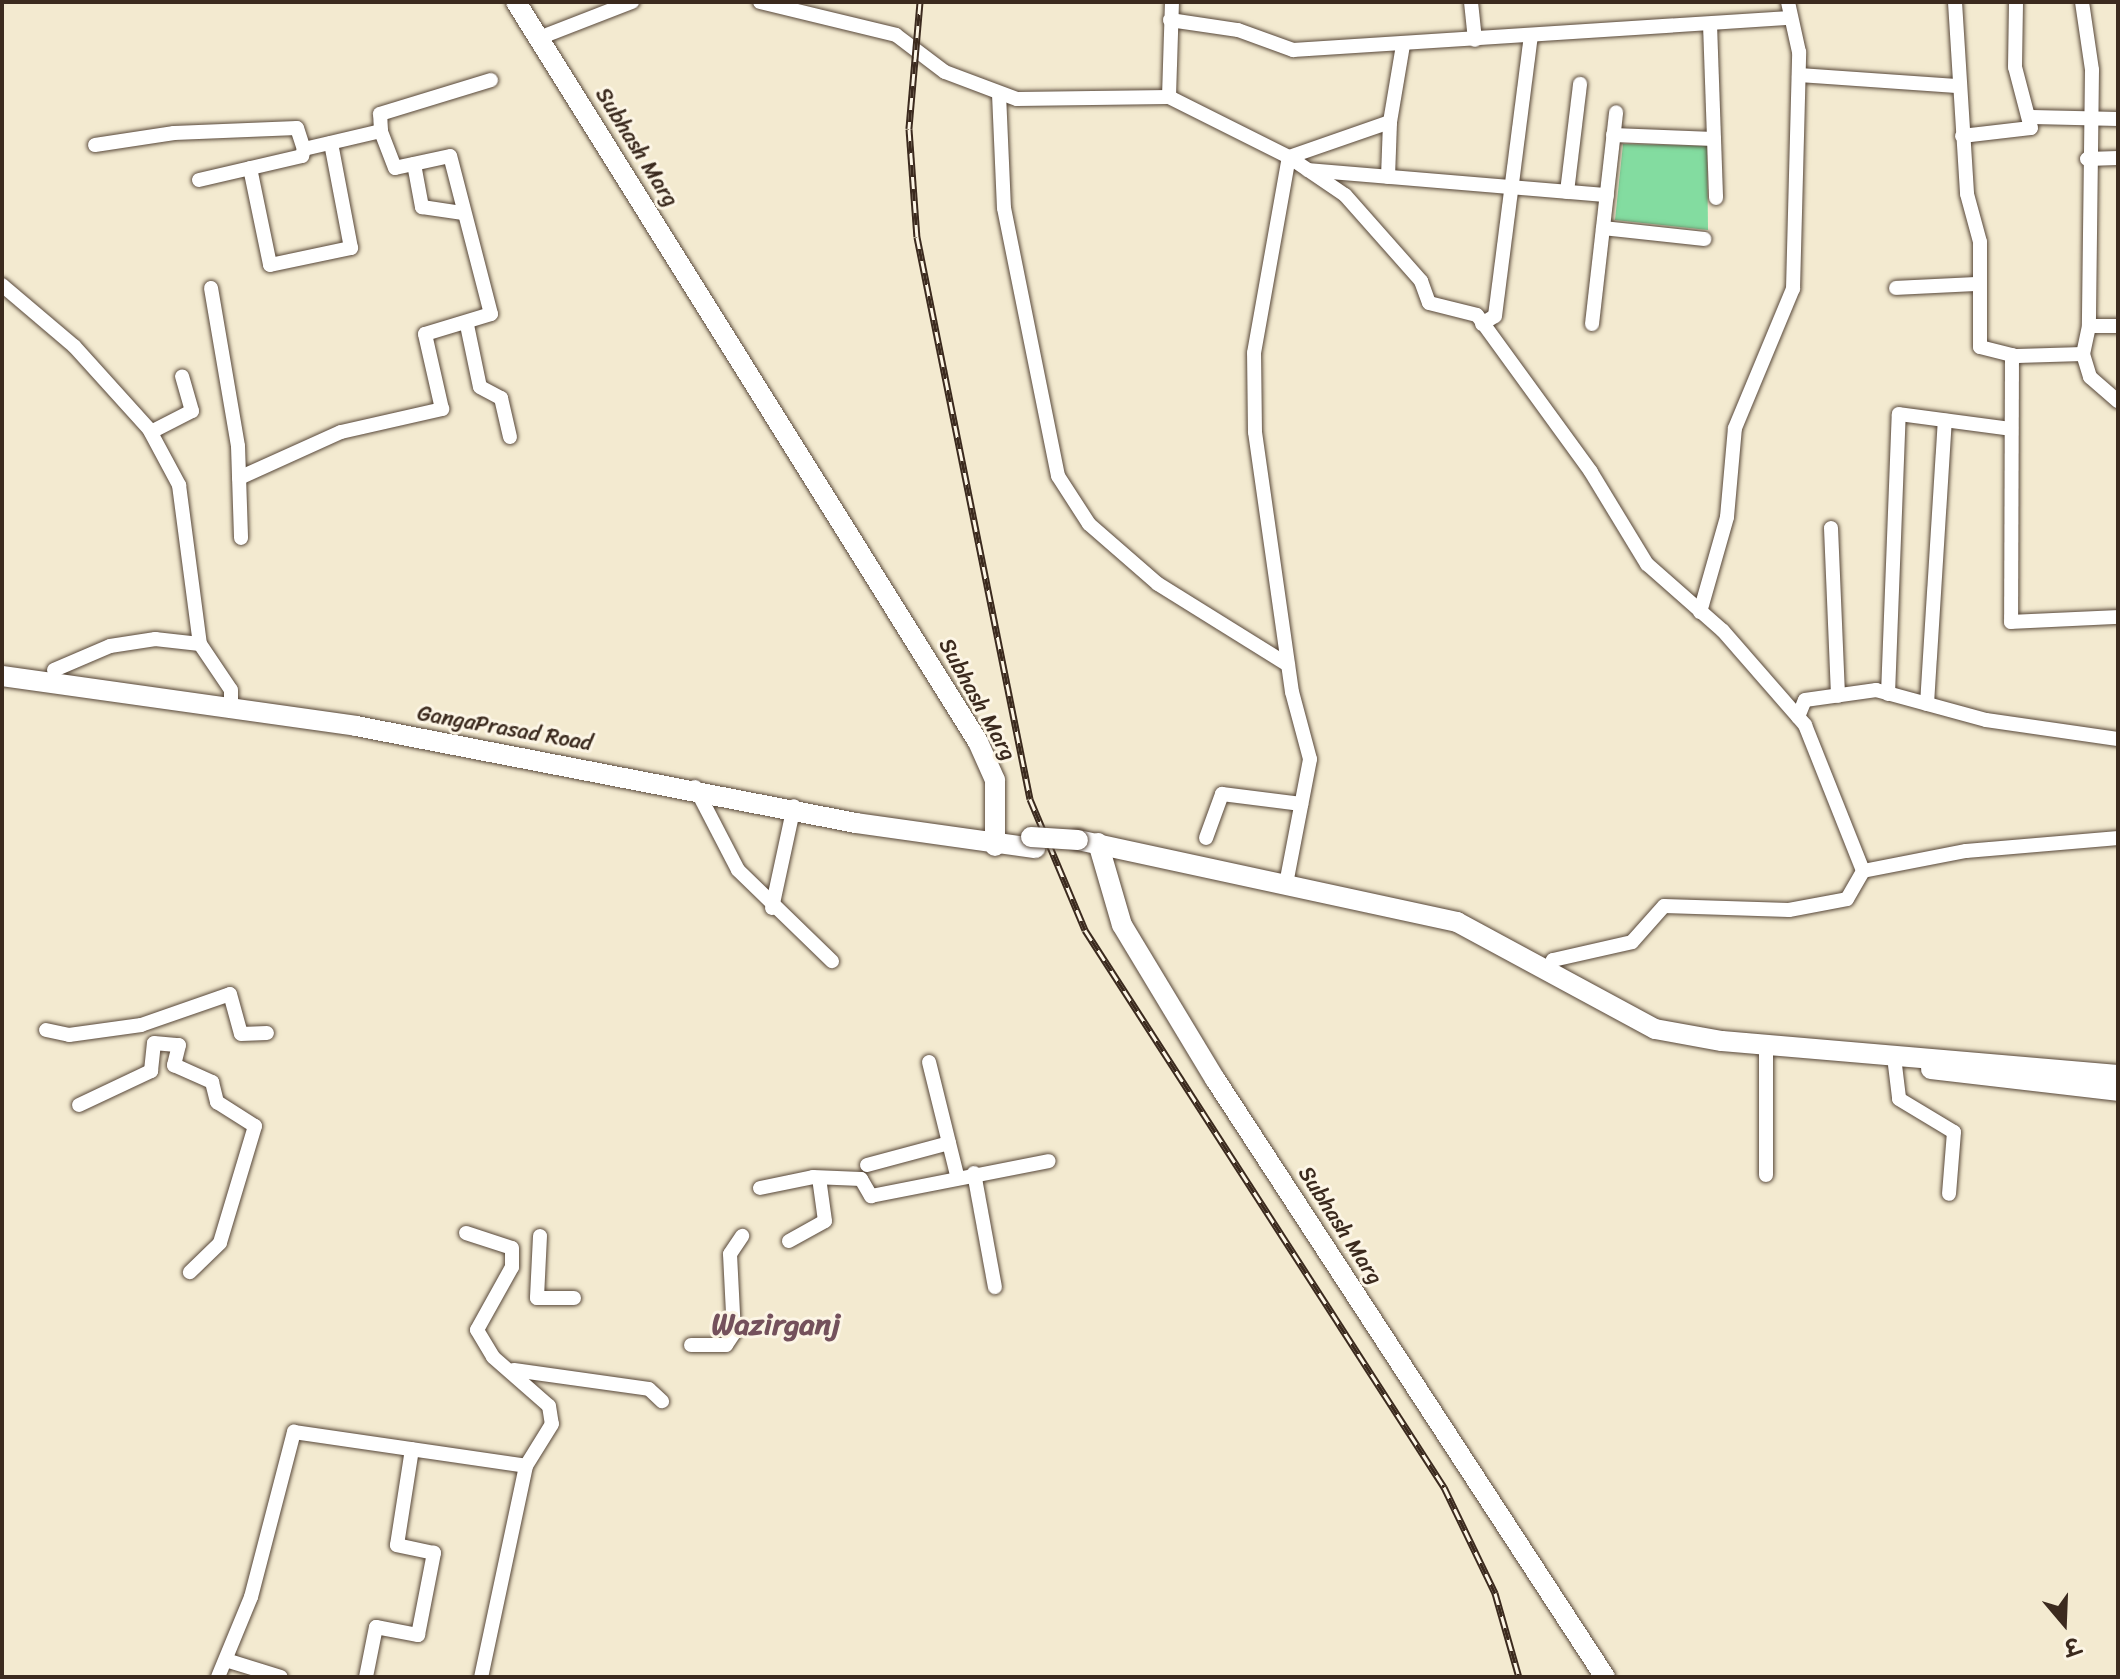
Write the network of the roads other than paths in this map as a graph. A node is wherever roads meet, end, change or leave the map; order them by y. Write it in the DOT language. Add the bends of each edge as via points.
graph roads {
  1 [pos="516,2"];
  2 [pos="632,2"];
  3 [pos="760,2"];
  4 [pos="1172,2"];
  5 [pos="1471,2"];
  6 [pos="1788,2"];
  7 [pos="1955,2"];
  8 [pos="2016,2"];
  9 [pos="2082,2"];
  10 [pos="1786,18"];
  11 [pos="1170,20"];
  12 [pos="1710,24"];
  13 [pos="1531,36"];
  14 [pos="539,38"];
  15 [pos="1475,40"];
  16 [pos="1403,45"];
  17 [pos="1799,75"];
  18 [pos="491,80"];
  19 [pos="1580,84"];
  20 [pos="1957,86"];
  21 [pos="999,94"];
  22 [pos="1169,97"];
  23 [pos="1616,112"];
  24 [pos="2032,117"];
  25 [pos="2088,119"];
  26 [pos="2118,119"];
  27 [pos="1390,122"];
  28 [pos="381,131"];
  29 [pos="1613,135"];
  30 [pos="1962,136"];
  31 [pos="1714,139"];
  32 [pos="331,143"];
  33 [pos="95,145"];
  34 [pos="304,149"];
  35 [pos="1289,157"];
  36 [pos="2118,158"];
  37 [pos="2087,159"];
  38 [pos="414,164"];
  39 [pos="250,168"];
  40 [pos="1308,170"];
  41 [pos="1388,177"];
  42 [pos="199,180"];
  43 [pos="1512,187"];
  44 [pos="1567,192"];
  45 [pos="1607,195"];
  46 [pos="1716,198"];
  47 [pos="462,213"];
  48 [pos="1603,228"];
  49 [pos="1704,239"];
  50 [pos="1979,284"];
  51 [pos="2,285"];
  52 [pos="211,288"];
  53 [pos="1896,288"];
  54 [pos="1482,324"];
  55 [pos="1592,324"];
  56 [pos="467,325"];
  57 [pos="2089,326"];
  58 [pos="2118,326"];
  59 [pos="2083,354"];
  60 [pos="2012,355"];
  61 [pos="182,376"];
  62 [pos="2118,401"];
  63 [pos="1945,421"];
  64 [pos="2011,429"];
  65 [pos="151,432"];
  66 [pos="510,437"];
  67 [pos="239,478"];
  68 [pos="1831,528"];
  69 [pos="241,538"];
  70 [pos="1700,612"];
  71 [pos="2118,617"];
  72 [pos="200,644"];
  73 [pos="1288,665"];
  74 [pos="54,670"];
  75 [pos="2,676"];
  76 [pos="1888,694"];
  77 [pos="1838,696"];
  78 [pos="1927,704"];
  79 [pos="231,710"];
  80 [pos="1798,717"];
  81 [pos="2118,739"];
  82 [pos="695,787"];
  83 [pos="1301,804"];
  84 [pos="794,806"];
  85 [pos="1206,838"];
  86 [pos="2118,838"];
  87 [pos="995,842"];
  88 [pos="1089,848"];
  89 [pos="1863,871"];
  90 [pos="1286,884"];
  91 [pos="772,908"];
  92 [pos="832,961"];
  93 [pos="1548,971"];
  94 [pos="152,1023"];
  95 [pos="46,1030"];
  96 [pos="267,1033"];
  97 [pos="154,1043"];
  98 [pos="1766,1054"];
  99 [pos="929,1062"];
  100 [pos="1895,1065"];
  101 [pos="2118,1075"];
  102 [pos="2118,1091"];
  103 [pos="79,1105"];
  104 [pos="949,1143"];
  105 [pos="1049,1161"];
  106 [pos="867,1165"];
  107 [pos="974,1173"];
  108 [pos="957,1175"];
  109 [pos="1766,1175"];
  110 [pos="819,1178"];
  111 [pos="760,1188"];
  112 [pos="1949,1194"];
  113 [pos="466,1233"];
  114 [pos="540,1236"];
  115 [pos="742,1236"];
  116 [pos="789,1241"];
  117 [pos="512,1267"];
  118 [pos="190,1272"];
  119 [pos="539,1275"];
  120 [pos="995,1287"];
  121 [pos="574,1298"];
  122 [pos="691,1345"];
  123 [pos="514,1370"];
  124 [pos="662,1401"];
  125 [pos="412,1449"];
  126 [pos="526,1466"];
  127 [pos="229,1661"];
  128 [pos="218,1677"];
  129 [pos="281,1677"];
  130 [pos="366,1677"];
  131 [pos="481,1677"];
  132 [pos="1605,1677"];
  1 -- 14 [label="street, Subhash Marg"];
  2 -- 14 [label="street"];
  3 -- 21 [label="street" via="896,35 945,72"];
  4 -- 11 [label="street"];
  5 -- 15 [label="street"];
  6 -- 10 [label="street"];
  7 -- 20 [label="street"];
  8 -- 24 [label="street" via="2015,67"];
  9 -- 25 [label="street" via="2092,70"];
  10 -- 12 [label="street"];
  10 -- 17 [label="street"];
  11 -- 16 [label="street" via="1238,30 1293,50"];
  11 -- 22 [label="street"];
  12 -- 13 [label="street"];
  12 -- 31 [label="street"];
  13 -- 15 [label="street"];
  13 -- 43 [label="street"];
  14 -- 87 [label="street, Subhash Marg" via="978,742 995,780"];
  15 -- 16 [label="street"];
  16 -- 27 [label="street"];
  17 -- 20 [label="street"];
  17 -- 70 [label="street" via="1793,289 1735,428 1727,517"];
  18 -- 28 [label="street" via="380,114"];
  19 -- 44 [label="street"];
  20 -- 30 [label="street"];
  21 -- 22 [label="street" via="1060,104 1140,92"];
  21 -- 73 [label="street" via="1004,208 1058,476 1089,524 1158,584"];
  22 -- 35 [label="street"];
  23 -- 29 [label="street"];
  24 -- 25 [label="street"];
  24 -- 30 [label="street" via="2031,128"];
  25 -- 26 [label="street"];
  25 -- 37 [label="street"];
  27 -- 35 [label="street"];
  27 -- 41 [label="street"];
  28 -- 32 [label="street"];
  28 -- 38 [label="street" via="395,168"];
  29 -- 31 [label="street"];
  29 -- 45 [label="street"];
  30 -- 50 [label="street" via="1980,242"];
  31 -- 46 [label="street"];
  32 -- 34 [label="street"];
  32 -- 39 [label="street" via="351,248 270,265"];
  33 -- 34 [label="street" via="174,133 297,128"];
  34 -- 39 [label="street" via="302,156"];
  35 -- 40 [label="street"];
  35 -- 73 [label="street" via="1254,353 1255,432"];
  36 -- 37 [label="street"];
  37 -- 57 [label="street"];
  38 -- 47 [label="street" via="422,207"];
  38 -- 47 [label="street" via="450,156"];
  39 -- 42 [label="street"];
  40 -- 41 [label="street"];
  40 -- 54 [label="street" via="1345,195 1389,243 1429,303 1460,306"];
  41 -- 43 [label="street"];
  43 -- 44 [label="street"];
  43 -- 54 [label="street" via="1495,316"];
  44 -- 45 [label="street"];
  45 -- 48 [label="street"];
  47 -- 56 [label="street" via="491,314"];
  48 -- 49 [label="street"];
  48 -- 55 [label="street"];
  50 -- 53 [label="street"];
  50 -- 60 [label="street" via="1980,347"];
  51 -- 65 [label="street" via="74,346"];
  52 -- 67 [label="street"];
  54 -- 70 [label="street" via="1591,472 1647,564"];
  56 -- 66 [label="street" via="480,387 501,398"];
  56 -- 67 [label="street" via="425,334 442,409 341,432"];
  57 -- 58 [label="street"];
  57 -- 59 [label="street"];
  59 -- 60 [label="street"];
  59 -- 62 [label="street" via="2090,377"];
  60 -- 64 [label="street"];
  61 -- 65 [label="street" via="192,411"];
  63 -- 64 [label="street"];
  63 -- 76 [label="street" via="1899,414"];
  63 -- 78 [label="street"];
  64 -- 71 [label="street" via="2011,622"];
  65 -- 72 [label="street" via="179,485"];
  67 -- 69 [label="street"];
  68 -- 77 [label="street"];
  70 -- 80 [label="street"];
  72 -- 74 [label="street" via="155,639 110,646"];
  72 -- 79 [label="street" via="231,690"];
  73 -- 83 [label="street" via="1310,759"];
  75 -- 79 [label="street, GangaPrasad Road"];
  76 -- 77 [label="street"];
  76 -- 78 [label="street"];
  77 -- 80 [label="street" via="1805,700"];
  78 -- 81 [label="street"];
  79 -- 82 [label="street, GangaPrasad Road"];
  80 -- 89 [label="street"];
  82 -- 84 [label="street, GangaPrasad Road"];
  82 -- 91 [label="street" via="721,849"];
  83 -- 85 [label="street" via="1222,794"];
  83 -- 90 [label="street"];
  84 -- 87 [label="street, GangaPrasad Road"];
  84 -- 91 [label="street"];
  86 -- 89 [label="street" via="1966,851"];
  87 -- 88 [label="street"];
  88 -- 90 [label="street"];
  88 -- 98 [label="street" via="1448,934 1648,1037 1693,1050"];
  88 -- 132 [label="street, Subhash Marg" via="1122,925 1215,1079"];
  89 -- 93 [label="street" via="1847,899 1789,910 1664,906 1632,942 1553,960"];
  90 -- 93 [label="street" via="1457,922"];
  91 -- 92 [label="street"];
  93 -- 101 [label="street" via="1655,1029 1722,1041"];
  94 -- 95 [label="street" via="69,1035"];
  94 -- 96 [label="street" via="230,994 241,1034"];
  94 -- 97 [label="street"];
  97 -- 103 [label="street" via="151,1071"];
  97 -- 118 [label="street" via="179,1045 174,1065 212,1082 217,1102 255,1126 220,1243"];
  98 -- 100 [label="street"];
  98 -- 109 [label="street"];
  99 -- 104 [label="street"];
  100 -- 102 [label="street"];
  100 -- 112 [label="street" via="1899,1099 1954,1132"];
  104 -- 106 [label="street"];
  104 -- 108 [label="street"];
  105 -- 107 [label="street"];
  107 -- 108 [label="street"];
  107 -- 120 [label="street"];
  108 -- 110 [label="street" via="871,1196 861,1179"];
  110 -- 111 [label="street"];
  110 -- 116 [label="street" via="825,1221"];
  113 -- 117 [label="street" via="512,1248"];
  114 -- 119 [label="street"];
  115 -- 122 [label="street" via="730,1254 734,1333 726,1345"];
  117 -- 119 [label="street"];
  117 -- 123 [label="street" via="477,1330 493,1357"];
  119 -- 121 [label="street" via="537,1298"];
  123 -- 124 [label="street" via="649,1389"];
  123 -- 126 [label="street" via="549,1406 552,1424"];
  125 -- 126 [label="street"];
  125 -- 127 [label="street" via="294,1432"];
  125 -- 130 [label="street" via="397,1545 434,1553 418,1635 376,1627"];
  126 -- 131 [label="street"];
  127 -- 128 [label="street"];
  127 -- 129 [label="street"];
}
